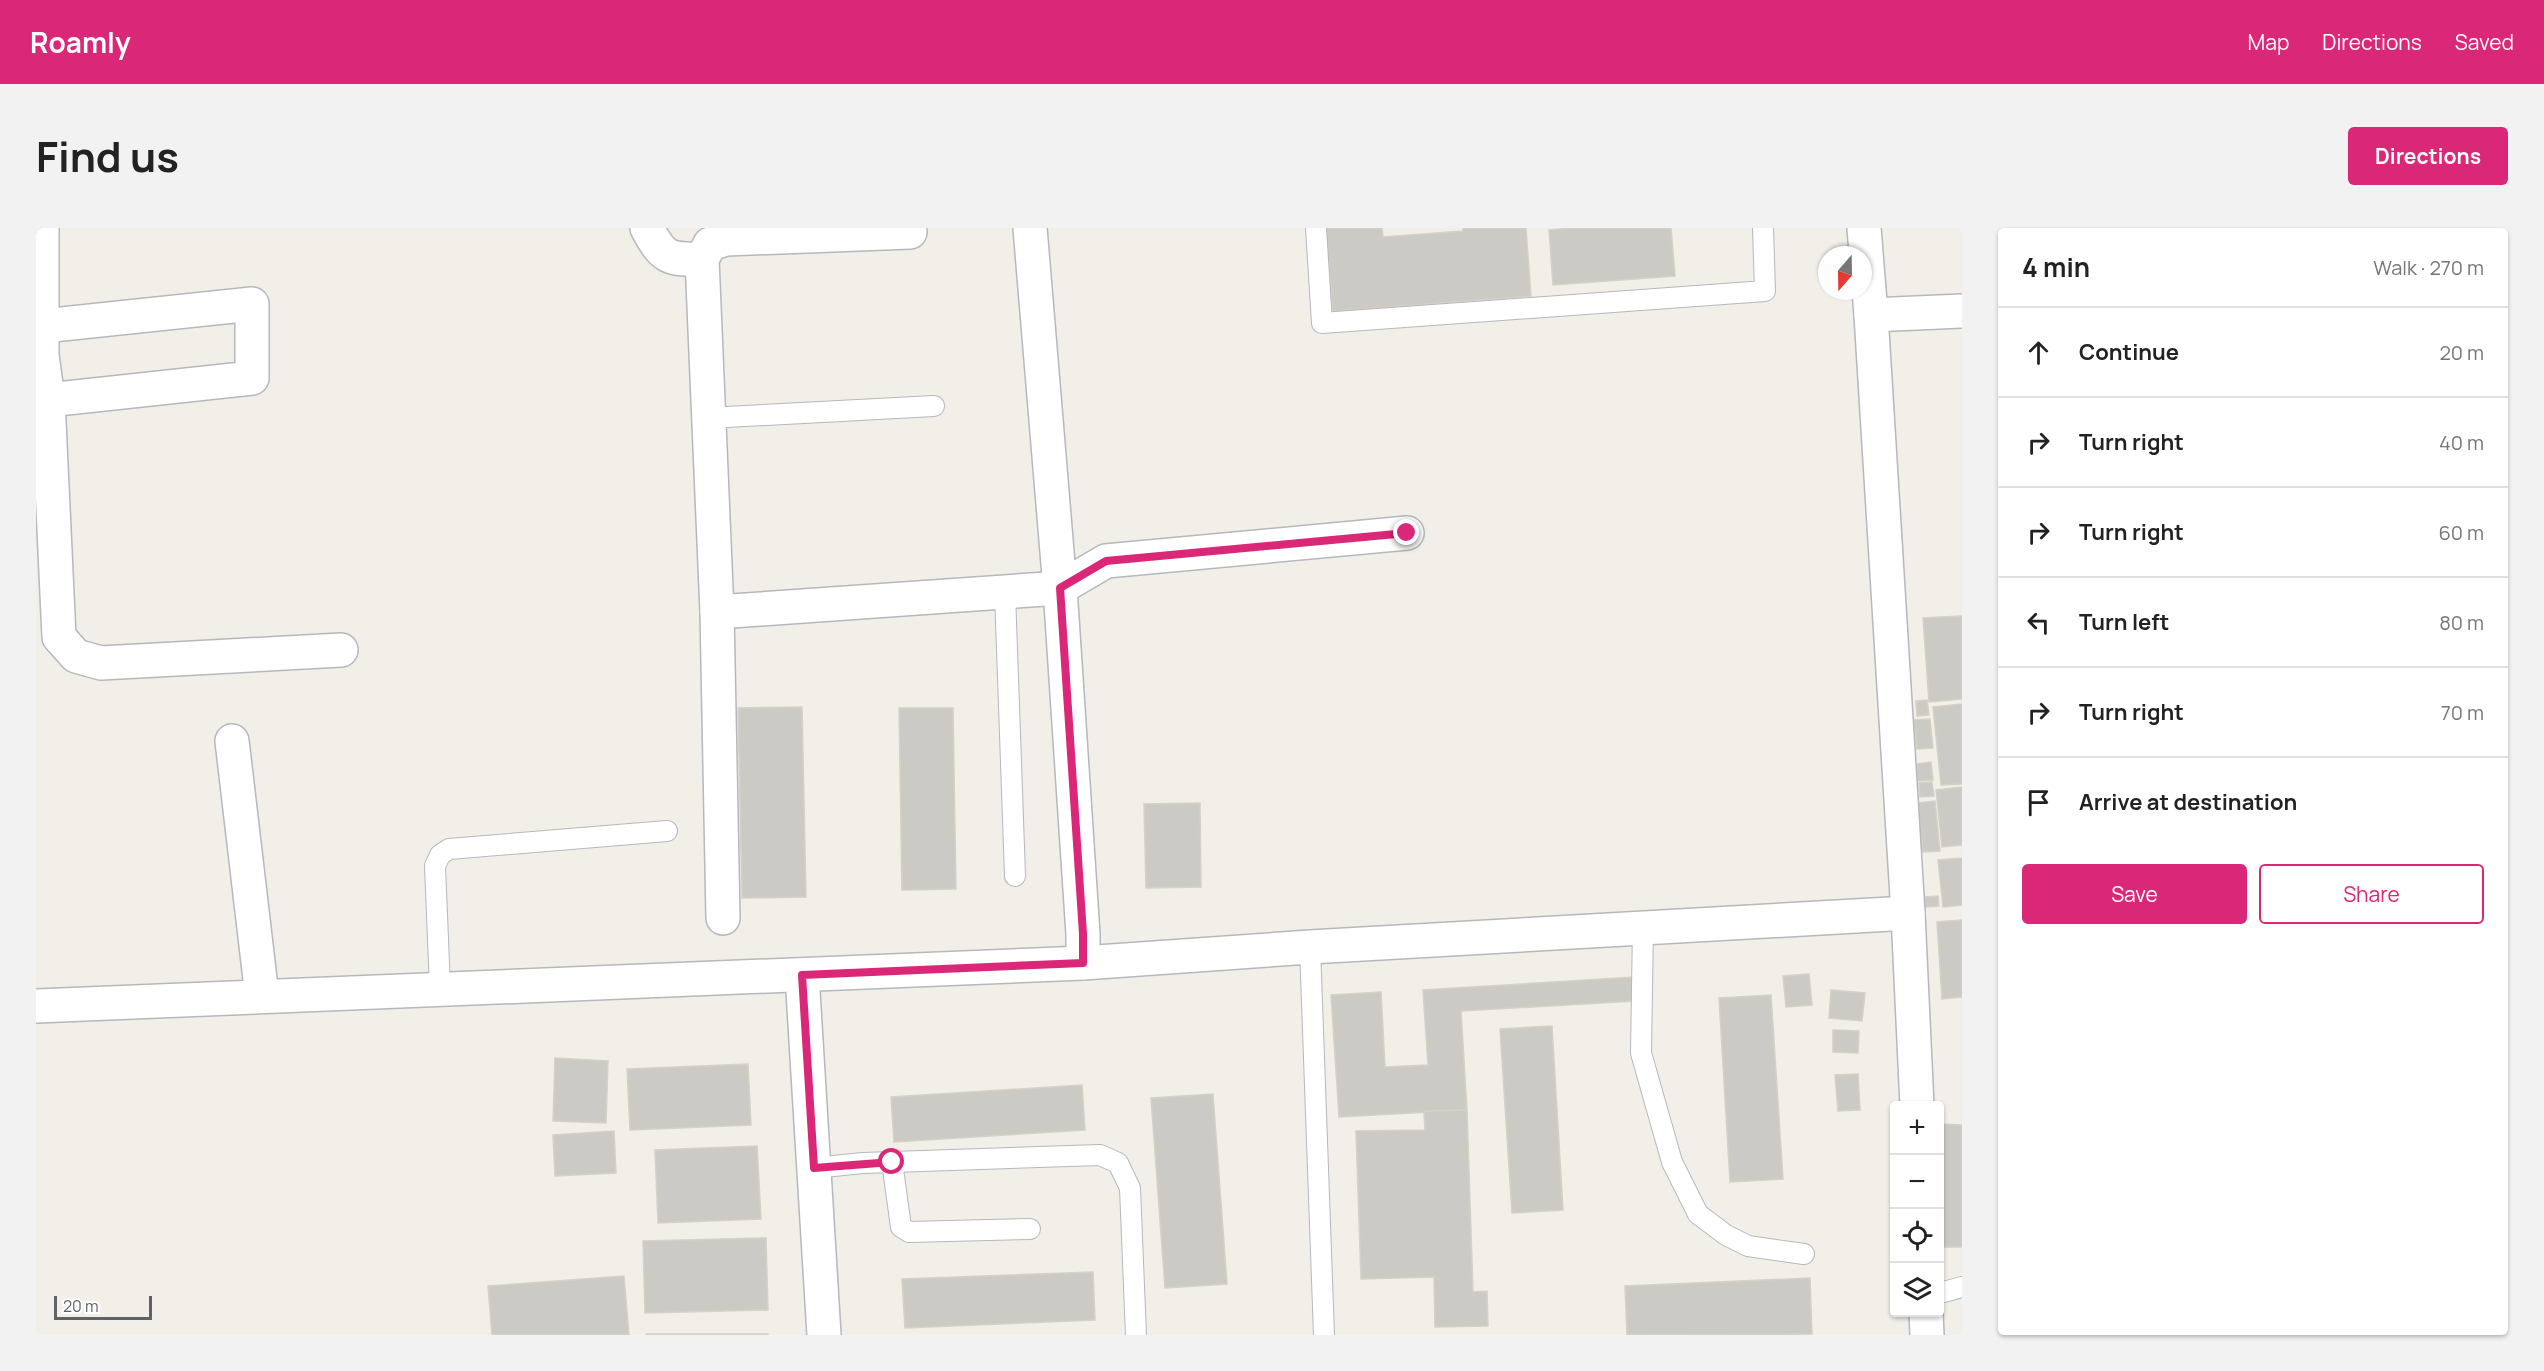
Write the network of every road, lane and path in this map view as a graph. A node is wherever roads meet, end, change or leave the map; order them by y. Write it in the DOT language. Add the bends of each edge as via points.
graph roads {
  1 [pos="42,228"];
  2 [pos="647,228"];
  3 [pos="1030,228"];
  4 [pos="1316,228"];
  5 [pos="1763,228"];
  6 [pos="1863,228"];
  7 [pos="845,231"];
  8 [pos="910,232"];
  9 [pos="762,233"];
  10 [pos="702,259"];
  11 [pos="1962,311"];
  12 [pos="1871,315"];
  13 [pos="40,345"];
  14 [pos="48,400"];
  15 [pos="934,406"];
  16 [pos="708,418"];
  17 [pos="1407,533"];
  18 [pos="1060,588"];
  19 [pos="1005,593"];
  20 [pos="717,612"];
  21 [pos="341,650"];
  22 [pos="232,741"];
  23 [pos="667,831"];
  24 [pos="1015,876"];
  25 [pos="1908,913"];
  26 [pos="723,918"];
  27 [pos="1643,927"];
  28 [pos="1310,947"];
  29 [pos="1083,963"];
  30 [pos="802,975"];
  31 [pos="440,988"];
  32 [pos="262,996"];
  33 [pos="36,1006"];
  34 [pos="1917,1101"];
  35 [pos="892,1162"];
  36 [pos="814,1168"];
  37 [pos="1030,1228"];
  38 [pos="1804,1254"];
  39 [pos="1962,1287"];
  40 [pos="1944,1292"];
  41 [pos="1926,1317"];
  42 [pos="824,1335"];
  43 [pos="1136,1335"];
  44 [pos="1324,1335"];
  45 [pos="1927,1335"];
  1 -- 13 [label="street"];
  2 -- 10 [label="street" via="667,257"];
  3 -- 18 [label="street"];
  4 -- 5 [label="lane" via="1322,323 1766,291"];
  6 -- 12 [label="street"];
  7 -- 8 [label="street"];
  7 -- 9 [label="street"];
  9 -- 10 [label="street" via="710,244"];
  10 -- 16 [label="street"];
  11 -- 12 [label="street"];
  12 -- 25 [label="street"];
  13 -- 14 [label="street"];
  13 -- 14 [label="street" via="252,304 252,378"];
  14 -- 21 [label="street" via="59,637 75,656 100,663"];
  15 -- 16 [label="lane"];
  16 -- 20 [label="street"];
  17 -- 18 [label="street" via="1106,561"];
  18 -- 19 [label="street"];
  18 -- 29 [label="street"];
  19 -- 20 [label="street"];
  19 -- 24 [label="lane"];
  20 -- 26 [label="street"];
  22 -- 32 [label="street"];
  23 -- 31 [label="lane" via="449,849 440,855 435,866"];
  25 -- 27 [label="street"];
  25 -- 34 [label="street"];
  27 -- 28 [label="street"];
  27 -- 38 [label="lane" via="1641,1053 1672,1162 1698,1214 1726,1235 1748,1246"];
  28 -- 29 [label="street"];
  28 -- 44 [label="lane"];
  29 -- 30 [label="street"];
  30 -- 31 [label="street"];
  30 -- 36 [label="street"];
  31 -- 32 [label="street"];
  32 -- 33 [label="street"];
  35 -- 36 [label="lane"];
  35 -- 37 [label="lane" via="901,1227 909,1232"];
  35 -- 43 [label="lane" via="1100,1155 1118,1163 1130,1188"];
  36 -- 42 [label="street"];
  39 -- 40 [label="lane"];
  41 -- 45 [label="street"];
}
